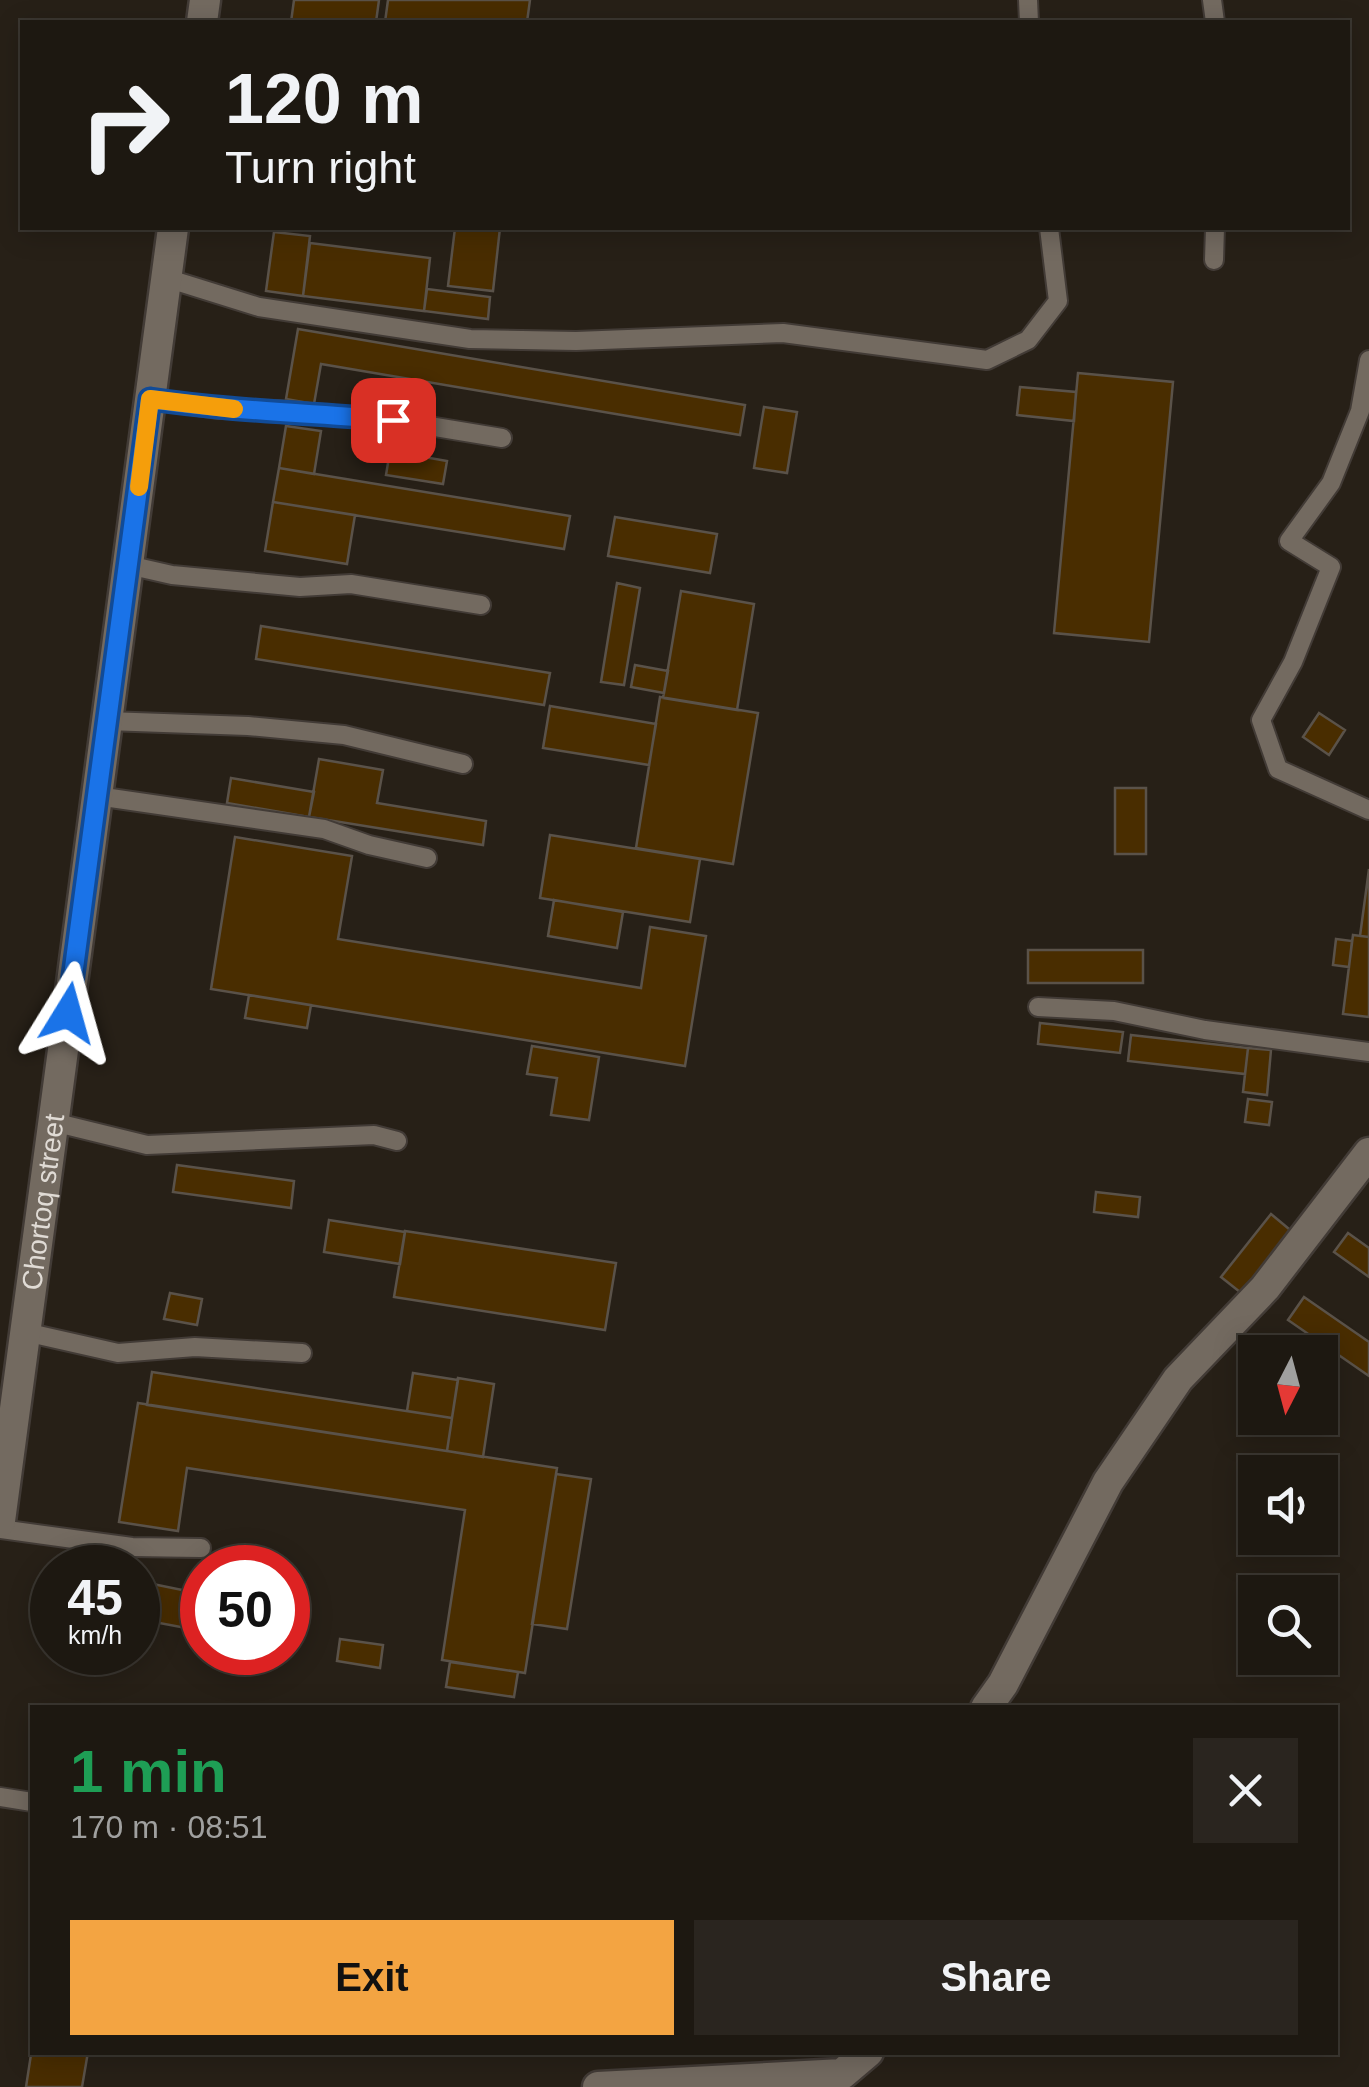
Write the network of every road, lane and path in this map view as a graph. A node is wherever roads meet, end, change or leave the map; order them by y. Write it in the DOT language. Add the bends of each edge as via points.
graph roads {
  1 [pos="173,230"];
  2 [pos="1049,230"];
  3 [pos="1215,230"];
  4 [pos="1214,260"];
  5 [pos="166,278"];
  6 [pos="1369,360"];
  7 [pos="150,399"];
  8 [pos="502,438"];
  9 [pos="128,566"];
  10 [pos="481,605"];
  11 [pos="107,721"];
  12 [pos="463,764"];
  13 [pos="97,796"];
  14 [pos="1369,810"];
  15 [pos="427,858"];
  16 [pos="1038,1007"];
  17 [pos="1369,1052"];
  18 [pos="53,1122"];
  19 [pos="397,1140"];
  20 [pos="1369,1153"];
  21 [pos="26,1332"];
  22 [pos="302,1353"];
  23 [pos="0,1521"];
  24 [pos="0,1529"];
  25 [pos="180,1548"];
  26 [pos="988,1705"];
  27 [pos="0,1797"];
  28 [pos="30,1802"];
  29 [pos="864,2055"];
  30 [pos="598,2087"];
  1 -- 5 [label="main road, Chortoq street"];
  2 -- 5 [label="lane" via="1058,301 1028,340 988,360 783,333 470,339 258,307"];
  3 -- 4 [label="lane"];
  5 -- 7 [label="main road, Chortoq street"];
  6 -- 14 [label="lane" via="1360,411 1332,483 1289,541 1331,567 1261,720 1278,769"];
  7 -- 8 [label="lane" via="393,420"];
  7 -- 9 [label="main road, Chortoq street"];
  9 -- 10 [label="lane" via="300,587 352,584"];
  9 -- 11 [label="main road, Chortoq street"];
  11 -- 12 [label="lane" via="344,734"];
  11 -- 13 [label="main road, Chortoq street"];
  13 -- 15 [label="lane" via="324,829"];
  13 -- 18 [label="main road, Chortoq street"];
  16 -- 17 [label="lane" via="1114,1011"];
  18 -- 19 [label="lane" via="147,1144 374,1135"];
  18 -- 21 [label="main road, Chortoq street"];
  20 -- 26 [label="main road" via="1264,1288 1178,1378 1108,1482"];
  21 -- 22 [label="lane" via="118,1354 195,1347"];
  21 -- 23 [label="main road, Chortoq street"];
  24 -- 25 [label="lane"];
  27 -- 28 [label="lane"];
  29 -- 30 [label="main road" via="842,2074"];
}
